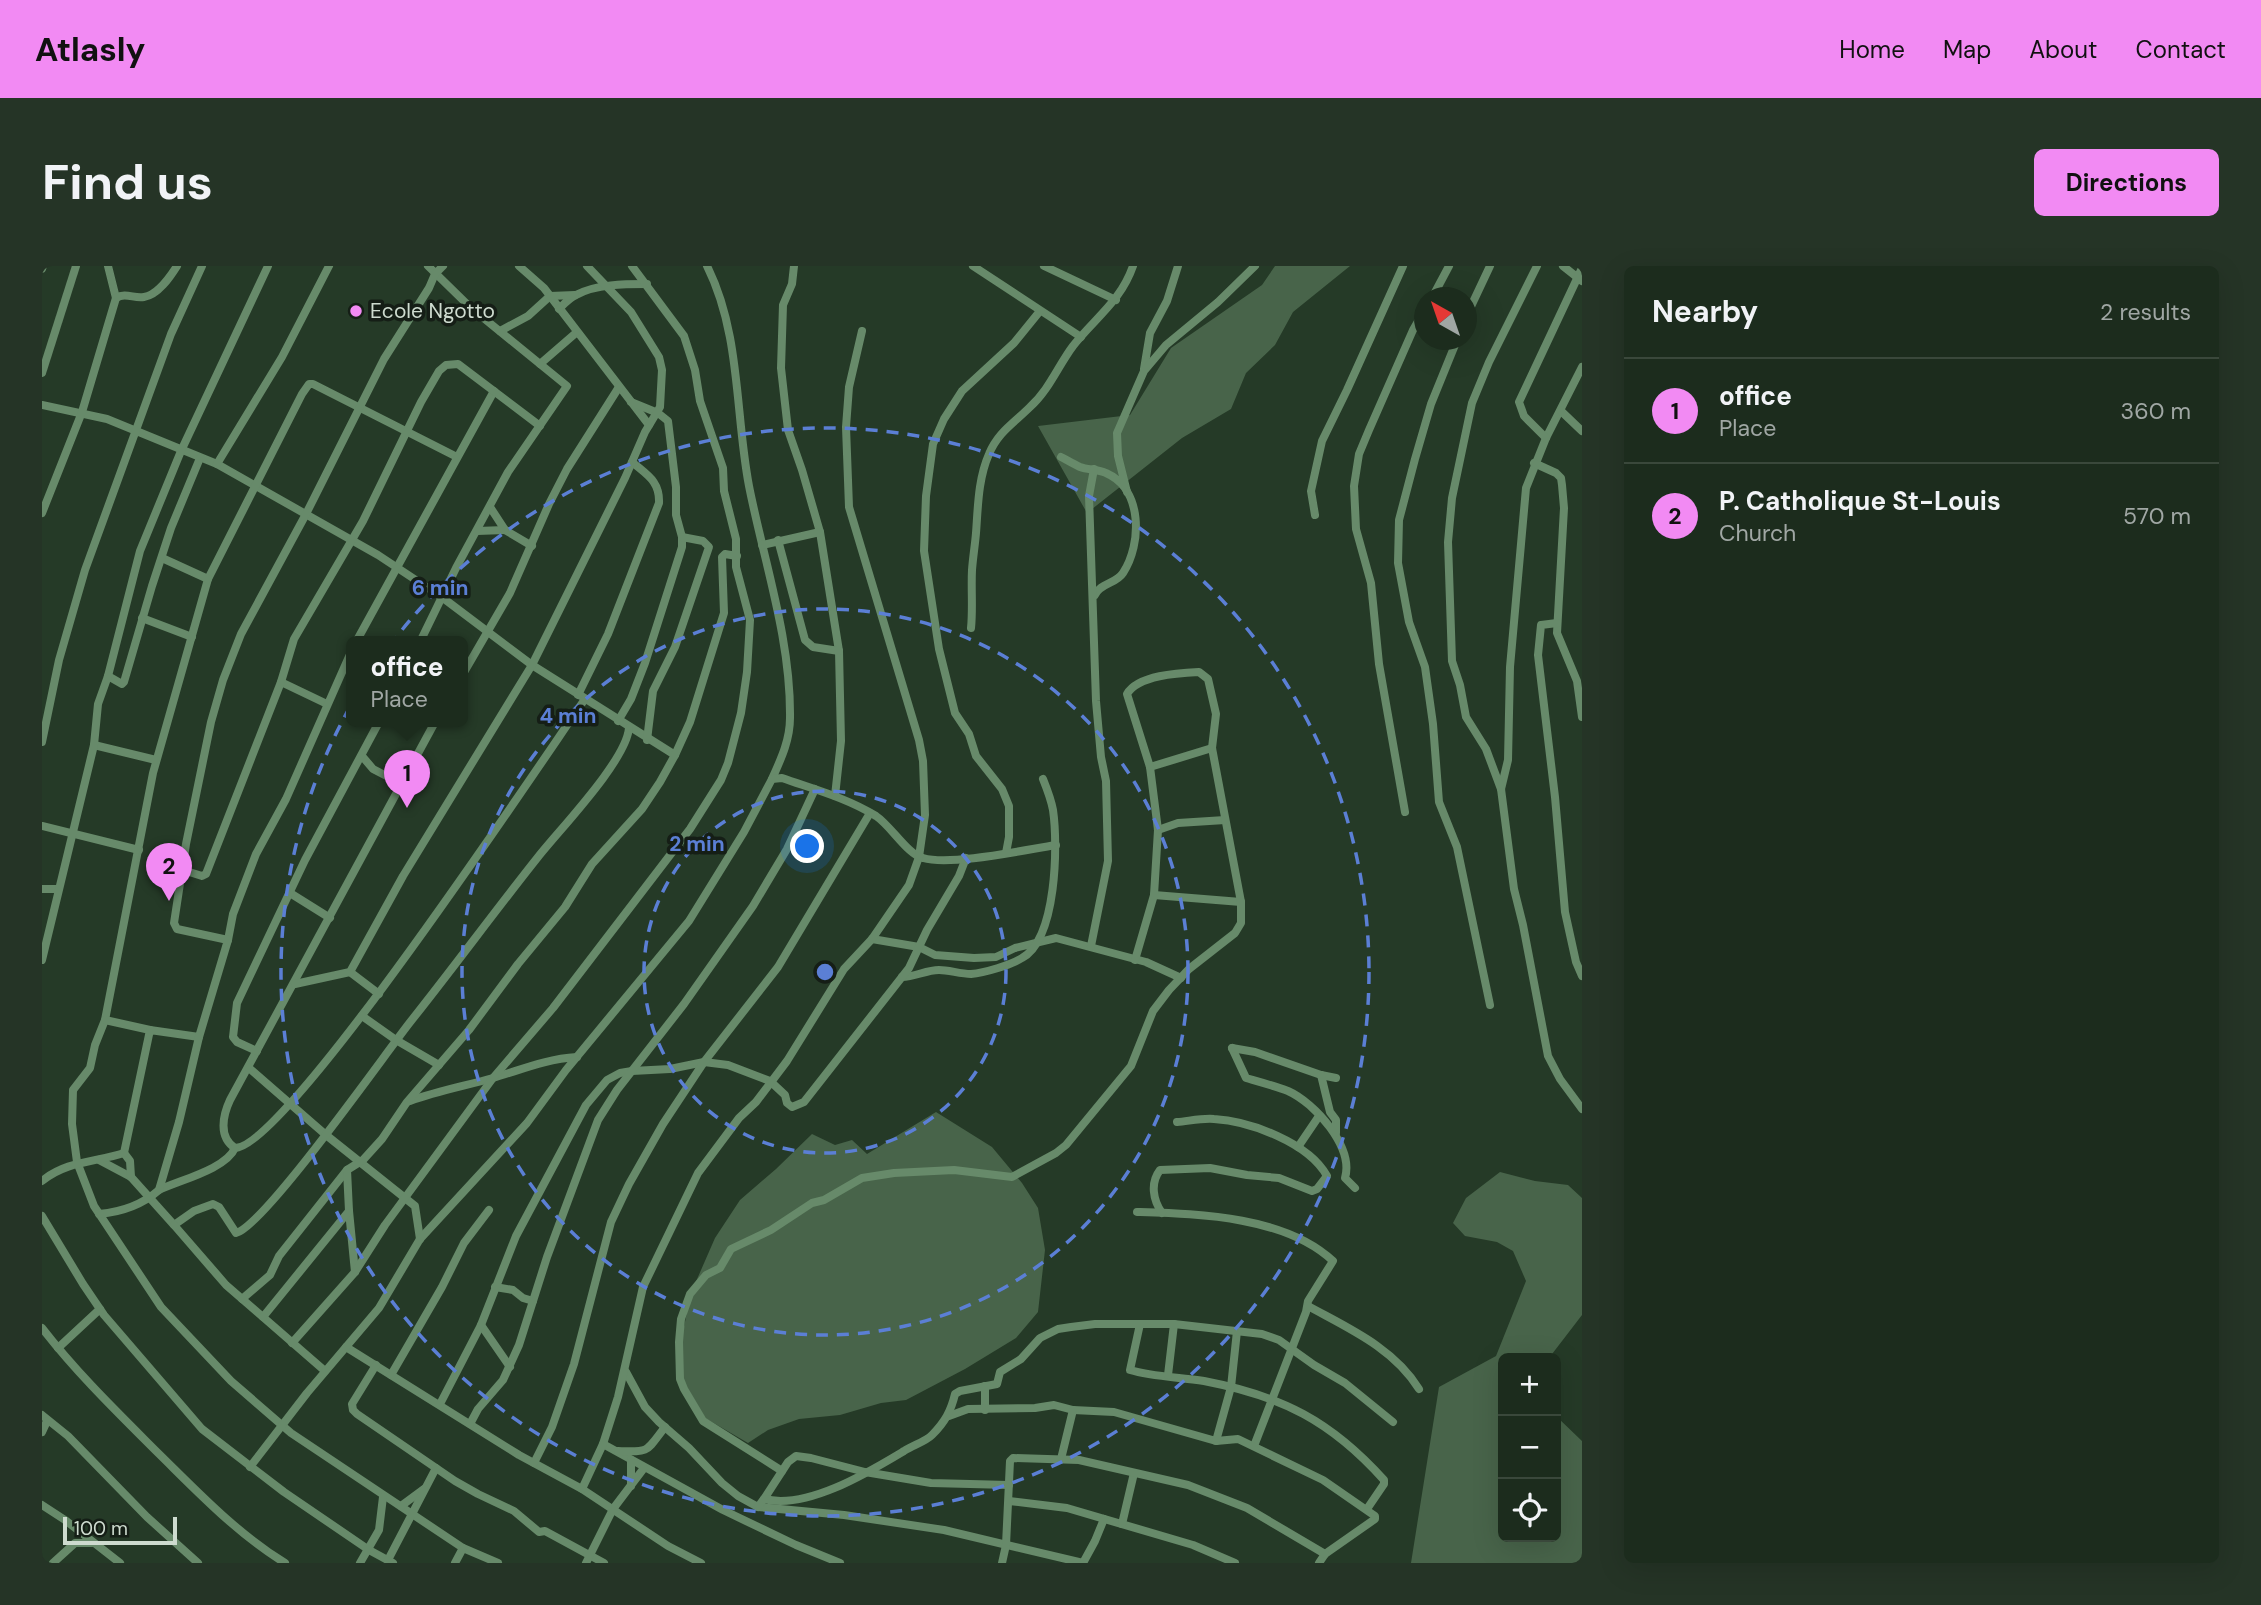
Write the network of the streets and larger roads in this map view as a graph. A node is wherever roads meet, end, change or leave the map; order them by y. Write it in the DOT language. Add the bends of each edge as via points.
graph roads {
  1 [pos="76,266"];
  2 [pos="108,266"];
  3 [pos="177,266"];
  4 [pos="202,266"];
  5 [pos="268,266"];
  6 [pos="329,266"];
  7 [pos="428,266"];
  8 [pos="443,266"];
  9 [pos="519,266"];
  10 [pos="587,266"];
  11 [pos="632,266"];
  12 [pos="707,266"];
  13 [pos="794,266"];
  14 [pos="973,266"];
  15 [pos="1044,266"];
  16 [pos="1133,266"];
  17 [pos="1178,266"];
  18 [pos="1255,266"];
  19 [pos="1403,266"];
  20 [pos="1449,266"];
  21 [pos="1490,266"];
  22 [pos="1537,266"];
  23 [pos="1563,266"];
  24 [pos="1582,268"];
  25 [pos="435,274"];
  26 [pos="1580,279"];
  27 [pos="647,284"];
  28 [pos="608,287"];
  29 [pos="1438,287"];
  30 [pos="1477,294"];
  31 [pos="575,295"];
  32 [pos="550,296"];
  33 [pos="116,298"];
  34 [pos="1116,300"];
  35 [pos="559,309"];
  36 [pos="1040,311"];
  37 [pos="1414,330"];
  38 [pos="499,331"];
  39 [pos="862,331"];
  40 [pos="577,332"];
  41 [pos="1081,337"];
  42 [pos="1453,350"];
  43 [pos="540,364"];
  44 [pos="1582,367"];
  45 [pos="1144,371"];
  46 [pos="42,373"];
  47 [pos="619,387"];
  48 [pos="494,391"];
  49 [pos="631,402"];
  50 [pos="42,405"];
  51 [pos="360,408"];
  52 [pos="1561,411"];
  53 [pos="82,412"];
  54 [pos="658,413"];
  55 [pos="649,425"];
  56 [pos="540,426"];
  57 [pos="135,430"];
  58 [pos="1582,431"];
  59 [pos="407,432"];
  60 [pos="1546,438"];
  61 [pos="181,451"];
  62 [pos="457,457"];
  63 [pos="1060,457"];
  64 [pos="200,458"];
  65 [pos="632,462"];
  66 [pos="1534,463"];
  67 [pos="217,464"];
  68 [pos="1094,469"];
  69 [pos="256,486"];
  70 [pos="1127,492"];
  71 [pos="490,507"];
  72 [pos="42,513"];
  73 [pos="306,513"];
  74 [pos="1315,515"];
  75 [pos="506,530"];
  76 [pos="477,531"];
  77 [pos="820,532"];
  78 [pos="682,537"];
  79 [pos="353,540"];
  80 [pos="778,540"];
  81 [pos="762,545"];
  82 [pos="532,546"];
  83 [pos="737,556"];
  84 [pos="162,558"];
  85 [pos="398,568"];
  86 [pos="208,579"];
  87 [pos="443,598"];
  88 [pos="1094,608"];
  89 [pos="142,618"];
  90 [pos="1557,623"];
  91 [pos="971,628"];
  92 [pos="487,630"];
  93 [pos="359,636"];
  94 [pos="423,636"];
  95 [pos="192,637"];
  96 [pos="839,652"];
  97 [pos="346,663"];
  98 [pos="468,665"];
  99 [pos="532,665"];
  100 [pos="108,676"];
  101 [pos="281,682"];
  102 [pos="581,697"];
  103 [pos="327,704"];
  104 [pos="1582,717"];
  105 [pos="618,721"];
  106 [pos="376,727"];
  107 [pos="432,727"];
  108 [pos="629,728"];
  109 [pos="648,740"];
  110 [pos="42,742"];
  111 [pos="94,745"];
  112 [pos="1212,748"];
  113 [pos="675,755"];
  114 [pos="362,756"];
  115 [pos="156,760"];
  116 [pos="1150,767"];
  117 [pos="772,779"];
  118 [pos="1043,779"];
  119 [pos="400,783"];
  120 [pos="815,789"];
  121 [pos="1501,789"];
  122 [pos="835,796"];
  123 [pos="1405,812"];
  124 [pos="870,813"];
  125 [pos="1225,820"];
  126 [pos="42,826"];
  127 [pos="1158,830"];
  128 [pos="73,833"];
  129 [pos="1056,845"];
  130 [pos="139,850"];
  131 [pos="1006,853"];
  132 [pos="919,858"];
  133 [pos="966,858"];
  134 [pos="183,870"];
  135 [pos="42,889"];
  136 [pos="58,889"];
  137 [pos="290,893"];
  138 [pos="1154,895"];
  139 [pos="1241,902"];
  140 [pos="330,918"];
  141 [pos="872,939"];
  142 [pos="228,940"];
  143 [pos="1035,944"];
  144 [pos="1091,946"];
  145 [pos="919,947"];
  146 [pos="42,960"];
  147 [pos="1136,960"];
  148 [pos="350,972"];
  149 [pos="1582,976"];
  150 [pos="902,977"];
  151 [pos="1181,978"];
  152 [pos="295,984"];
  153 [pos="379,994"];
  154 [pos="1490,1005"];
  155 [pos="362,1016"];
  156 [pos="105,1020"];
  157 [pos="150,1030"];
  158 [pos="199,1037"];
  159 [pos="396,1040"];
  160 [pos="257,1051"];
  161 [pos="578,1057"];
  162 [pos="704,1062"];
  163 [pos="439,1065"];
  164 [pos="249,1068"];
  165 [pos="632,1071"];
  166 [pos="1321,1075"];
  167 [pos="1336,1077"];
  168 [pos="493,1078"];
  169 [pos="770,1081"];
  170 [pos="407,1102"];
  171 [pos="291,1105"];
  172 [pos="1582,1109"];
  173 [pos="1319,1116"];
  174 [pos="1177,1122"];
  175 [pos="1336,1133"];
  176 [pos="326,1135"];
  177 [pos="1298,1147"];
  178 [pos="235,1148"];
  179 [pos="124,1153"];
  180 [pos="99,1160"];
  181 [pos="77,1162"];
  182 [pos="359,1163"];
  183 [pos="347,1170"];
  184 [pos="131,1177"];
  185 [pos="42,1181"];
  186 [pos="1355,1188"];
  187 [pos="159,1191"];
  188 [pos="151,1197"];
  189 [pos="406,1198"];
  190 [pos="489,1210"];
  191 [pos="349,1211"];
  192 [pos="1137,1212"];
  193 [pos="1162,1213"];
  194 [pos="99,1214"];
  195 [pos="42,1216"];
  196 [pos="174,1225"];
  197 [pos="420,1239"];
  198 [pos="355,1272"];
  199 [pos="495,1287"];
  200 [pos="242,1299"];
  201 [pos="533,1301"];
  202 [pos="1308,1306"];
  203 [pos="100,1309"];
  204 [pos="263,1317"];
  205 [pos="1140,1324"];
  206 [pos="1174,1324"];
  207 [pos="481,1325"];
  208 [pos="42,1328"];
  209 [pos="1237,1331"];
  210 [pos="292,1343"];
  211 [pos="346,1347"];
  212 [pos="58,1348"];
  213 [pos="1292,1349"];
  214 [pos="376,1366"];
  215 [pos="510,1367"];
  216 [pos="325,1371"];
  217 [pos="626,1372"];
  218 [pos="391,1375"];
  219 [pos="1168,1375"];
  220 [pos="985,1386"];
  221 [pos="1231,1387"];
  222 [pos="1419,1389"];
  223 [pos="1271,1401"];
  224 [pos="440,1404"];
  225 [pos="985,1410"];
  226 [pos="1073,1410"];
  227 [pos="949,1416"];
  228 [pos="44,1418"];
  229 [pos="1393,1422"];
  230 [pos="470,1424"];
  231 [pos="281,1426"];
  232 [pos="665,1427"];
  233 [pos="42,1432"];
  234 [pos="1216,1441"];
  235 [pos="603,1444"];
  236 [pos="1254,1446"];
  237 [pos="615,1451"];
  238 [pos="1061,1459"];
  239 [pos="631,1460"];
  240 [pos="534,1463"];
  241 [pos="250,1467"];
  242 [pos="436,1468"];
  243 [pos="644,1468"];
  244 [pos="782,1471"];
  245 [pos="870,1473"];
  246 [pos="1134,1473"];
  247 [pos="1009,1485"];
  248 [pos="631,1486"];
  249 [pos="426,1488"];
  250 [pos="582,1489"];
  251 [pos="383,1497"];
  252 [pos="1009,1501"];
  253 [pos="761,1503"];
  254 [pos="42,1505"];
  255 [pos="401,1506"];
  256 [pos="613,1509"];
  257 [pos="1367,1509"];
  258 [pos="412,1513"];
  259 [pos="1104,1519"];
  260 [pos="1122,1524"];
  261 [pos="92,1543"];
  262 [pos="1006,1545"];
  263 [pos="463,1548"];
  264 [pos="369,1550"];
  265 [pos="1325,1554"];
  266 [pos="588,1559"];
  267 [pos="390,1562"];
  268 [pos="53,1563"];
  269 [pos="120,1563"];
  270 [pos="198,1563"];
  271 [pos="285,1563"];
  272 [pos="360,1563"];
  273 [pos="455,1563"];
  274 [pos="498,1563"];
  275 [pos="604,1563"];
  276 [pos="701,1563"];
  277 [pos="841,1563"];
  278 [pos="1002,1563"];
  279 [pos="1083,1563"];
  280 [pos="1235,1563"];
  281 [pos="1319,1563"];
  1 -- 46 [label="street"];
  2 -- 33 [label="street"];
  3 -- 33 [label="street" via="154,293"];
  4 -- 57 [label="street"];
  5 -- 61 [label="street"];
  6 -- 67 [label="street" via="282,357"];
  7 -- 25 [label="street"];
  8 -- 25 [label="street"];
  9 -- 32 [label="street"];
  10 -- 28 [label="street"];
  11 -- 27 [label="street"];
  12 -- 81 [label="street" via="731,349"];
  13 -- 77 [label="street" via="783,305 783,399"];
  14 -- 36 [label="street"];
  15 -- 34 [label="street"];
  16 -- 34 [label="street"];
  17 -- 45 [label="street" via="1150,333"];
  18 -- 45 [label="street" via="1166,345"];
  19 -- 74 [label="street" via="1322,441 1311,491"];
  20 -- 29 [label="street"];
  21 -- 30 [label="street"];
  22 -- 121 [label="street" via="1472,403 1452,498 1448,542 1452,661 1466,717 1486,749"];
  23 -- 26 [label="street"];
  24 -- 26 [label="street"];
  25 -- 38 [label="street"];
  25 -- 51 [label="street"];
  26 -- 60 [label="street" via="1519,402 1524,416"];
  27 -- 28 [label="street"];
  27 -- 83 [label="street" via="689,349 700,401 723,468"];
  28 -- 31 [label="street"];
  28 -- 54 [label="street" via="631,312 661,360"];
  31 -- 32 [label="street"];
  31 -- 35 [label="street"];
  32 -- 35 [label="street"];
  32 -- 38 [label="street" via="524,319"];
  33 -- 53 [label="street"];
  34 -- 41 [label="street"];
  35 -- 40 [label="street"];
  36 -- 41 [label="street"];
  36 -- 131 [label="street" via="956,400 933,444 926,496 924,551 939,649 956,716 969,734 976,756 1006,799 1010,821"];
  37 -- 123 [label="street" via="1368,430 1354,486 1356,529 1371,583 1379,664"];
  38 -- 43 [label="street"];
  39 -- 132 [label="street" via="849,387 849,507 919,740 925,806"];
  40 -- 43 [label="street"];
  40 -- 47 [label="street"];
  41 -- 91 [label="street" via="1048,386 1031,407 1008,424 988,454 978,506"];
  42 -- 154 [label="street" via="1431,404 1399,520 1398,563 1409,622 1425,667 1439,802 1457,847"];
  43 -- 56 [label="street" via="567,386"];
  44 -- 52 [label="street"];
  45 -- 70 [label="street" via="1117,433"];
  47 -- 49 [label="street"];
  47 -- 82 [label="street" via="567,469"];
  48 -- 56 [label="street"];
  48 -- 59 [label="street" via="458,364 446,365"];
  48 -- 62 [label="street"];
  49 -- 54 [label="street"];
  49 -- 55 [label="street"];
  50 -- 53 [label="street"];
  51 -- 59 [label="street"];
  51 -- 69 [label="street" via="309,384"];
  51 -- 73 [label="street"];
  52 -- 58 [label="street"];
  52 -- 60 [label="street"];
  53 -- 57 [label="street"];
  53 -- 72 [label="street"];
  54 -- 55 [label="street"];
  54 -- 78 [label="street" via="668,423"];
  55 -- 65 [label="street"];
  56 -- 71 [label="street"];
  57 -- 61 [label="street"];
  57 -- 110 [label="street" via="68,625"];
  59 -- 62 [label="street"];
  59 -- 79 [label="street"];
  60 -- 66 [label="street"];
  61 -- 64 [label="street"];
  61 -- 100 [label="street" via="140,551"];
  62 -- 85 [label="street"];
  63 -- 68 [label="street"];
  64 -- 67 [label="street"];
  64 -- 84 [label="street"];
  65 -- 99 [label="street"];
  65 -- 102 [label="street" via="659,488 657,510"];
  66 -- 90 [label="street" via="1561,478 1564,508"];
  66 -- 121 [label="street" via="1524,501 1510,667 1508,760"];
  67 -- 69 [label="street"];
  68 -- 70 [label="street" via="1118,480"];
  68 -- 88 [label="street" via="1089,496"];
  69 -- 73 [label="street"];
  69 -- 86 [label="street"];
  70 -- 88 [label="street" via="1136,537 1132,557 1121,577 1096,592"];
  71 -- 75 [label="street"];
  71 -- 76 [label="street"];
  73 -- 79 [label="street"];
  73 -- 134 [label="street" via="251,612 223,680"];
  75 -- 76 [label="street"];
  75 -- 82 [label="street"];
  76 -- 87 [label="street"];
  77 -- 80 [label="street"];
  77 -- 96 [label="street"];
  78 -- 105 [label="street" via="680,561 645,663"];
  78 -- 109 [label="street" via="703,541 709,547 675,647 653,691"];
  79 -- 85 [label="street"];
  79 -- 101 [label="street" via="293,639"];
  80 -- 81 [label="street"];
  80 -- 96 [label="street" via="805,640 813,647"];
  81 -- 117 [label="street" via="785,653 790,718 784,751"];
  82 -- 92 [label="street"];
  83 -- 113 [label="street" via="722,556 724,613"];
  83 -- 168 [label="street" via="751,622 741,713 727,769 697,819 642,893"];
  84 -- 86 [label="street"];
  84 -- 89 [label="street"];
  85 -- 87 [label="street"];
  85 -- 93 [label="street"];
  86 -- 95 [label="street"];
  87 -- 92 [label="street"];
  87 -- 94 [label="street"];
  88 -- 144 [label="street" via="1108,861"];
  89 -- 95 [label="street"];
  89 -- 100 [label="street" via="124,682"];
  90 -- 104 [label="street" via="1560,644 1577,681"];
  90 -- 149 [label="street" via="1541,625 1538,655 1565,912"];
  92 -- 98 [label="street"];
  92 -- 99 [label="street"];
  95 -- 115 [label="street"];
  96 -- 122 [label="street" via="841,733"];
  97 -- 103 [label="street"];
  99 -- 102 [label="street"];
  99 -- 148 [label="street"];
  100 -- 111 [label="street" via="97,710"];
  101 -- 103 [label="street"];
  101 -- 134 [label="street" via="206,874"];
  102 -- 105 [label="street"];
  102 -- 153 [label="street"];
  103 -- 142 [label="street" via="284,805 256,854"];
  105 -- 108 [label="street"];
  106 -- 114 [label="street"];
  107 -- 119 [label="street"];
  108 -- 109 [label="street"];
  108 -- 159 [label="street" via="606,773"];
  109 -- 113 [label="street"];
  111 -- 115 [label="street"];
  111 -- 128 [label="street"];
  112 -- 116 [label="street"];
  112 -- 116 [label="street" via="1216,714 1208,679 1199,673 1162,676 1131,688 1127,694"];
  112 -- 125 [label="street"];
  113 -- 163 [label="street" via="642,809 592,864 565,907"];
  114 -- 119 [label="street" via="373,769"];
  114 -- 137 [label="street"];
  115 -- 130 [label="street"];
  116 -- 127 [label="street"];
  117 -- 120 [label="street"];
  117 -- 161 [label="street" via="693,915"];
  118 -- 129 [label="street" via="1052,806"];
  119 -- 140 [label="street"];
  120 -- 122 [label="street"];
  120 -- 165 [label="street" via="753,906"];
  121 -- 172 [label="street" via="1514,889 1548,1056"];
  122 -- 124 [label="street"];
  124 -- 132 [label="street"];
  124 -- 162 [label="street" via="778,967"];
  125 -- 127 [label="street" via="1178,823"];
  125 -- 139 [label="street"];
  126 -- 128 [label="street"];
  127 -- 138 [label="street"];
  128 -- 130 [label="street"];
  128 -- 136 [label="street"];
  129 -- 131 [label="street"];
  129 -- 143 [label="street" via="1045,926"];
  130 -- 156 [label="street"];
  131 -- 133 [label="street"];
  132 -- 133 [label="street"];
  132 -- 141 [label="street" via="909,884"];
  133 -- 145 [label="street"];
  134 -- 142 [label="street" via="174,926"];
  135 -- 136 [label="street"];
  136 -- 146 [label="street"];
  137 -- 140 [label="street"];
  137 -- 160 [label="street" via="234,1014 234,1039"];
  138 -- 139 [label="street"];
  138 -- 147 [label="street"];
  139 -- 151 [label="street" via="1241,923 1235,933"];
  140 -- 152 [label="street"];
  141 -- 145 [label="street"];
  141 -- 169 [label="street" via="844,969"];
  142 -- 158 [label="street"];
  143 -- 144 [label="street" via="1056,938"];
  143 -- 145 [label="street" via="992,958 935,955"];
  143 -- 150 [label="street" via="1024,957 984,971 937,970"];
  144 -- 147 [label="street"];
  145 -- 150 [label="street"];
  147 -- 151 [label="street"];
  148 -- 152 [label="street"];
  148 -- 153 [label="street"];
  150 -- 169 [label="street" via="806,1101 789,1105"];
  151 -- 244 [label="street" via="1153,1011 1131,1066 1056,1153 1012,1177 954,1170 862,1178 731,1249 720,1268 706,1275 690,1294 680,1330 684,1389 703,1421"];
  152 -- 160 [label="street"];
  153 -- 155 [label="street"];
  155 -- 159 [label="street"];
  155 -- 171 [label="street"];
  156 -- 157 [label="street"];
  156 -- 181 [label="street" via="90,1068 72,1093"];
  157 -- 158 [label="street"];
  157 -- 179 [label="street"];
  158 -- 187 [label="street"];
  159 -- 163 [label="street"];
  159 -- 176 [label="street"];
  160 -- 164 [label="street"];
  161 -- 168 [label="street" via="551,1059"];
  161 -- 197 [label="street" via="527,1123"];
  162 -- 165 [label="street"];
  162 -- 169 [label="street" via="728,1065"];
  162 -- 240 [label="street" via="612,1217 574,1364"];
  163 -- 170 [label="street"];
  164 -- 171 [label="street"];
  164 -- 178 [label="street" via="230,1100 223,1123 226,1140"];
  165 -- 199 [label="street" via="607,1080 586,1105 516,1236"];
  165 -- 201 [label="street" via="598,1120"];
  166 -- 167 [label="street"];
  166 -- 173 [label="street" via="1232,1048 1246,1078 1290,1092"];
  166 -- 175 [label="street"];
  168 -- 170 [label="street"];
  168 -- 189 [label="street"];
  169 -- 217 [label="street" via="698,1173 643,1287"];
  170 -- 182 [label="street"];
  171 -- 176 [label="street"];
  171 -- 178 [label="street" via="247,1144"];
  173 -- 175 [label="street"];
  173 -- 177 [label="street"];
  174 -- 177 [label="street" via="1222,1119 1265,1130"];
  175 -- 186 [label="street" via="1346,1178"];
  176 -- 182 [label="street"];
  176 -- 196 [label="street" via="239,1233 213,1204"];
  177 -- 193 [label="street" via="1327,1176 1315,1191 1279,1178 1210,1168 1160,1170 1154,1195"];
  178 -- 187 [label="street" via="220,1164"];
  179 -- 180 [label="street"];
  179 -- 184 [label="street" via="130,1161"];
  180 -- 181 [label="street"];
  180 -- 184 [label="street"];
  181 -- 185 [label="street"];
  181 -- 194 [label="street"];
  182 -- 183 [label="street"];
  182 -- 189 [label="street"];
  183 -- 191 [label="street"];
  183 -- 200 [label="street" via="279,1256 270,1275"];
  184 -- 188 [label="street"];
  187 -- 188 [label="street"];
  188 -- 194 [label="street" via="119,1212"];
  188 -- 196 [label="street"];
  189 -- 197 [label="street" via="417,1212"];
  189 -- 198 [label="street"];
  190 -- 218 [label="street" via="464,1243"];
  191 -- 198 [label="street"];
  191 -- 204 [label="street"];
  192 -- 193 [label="street"];
  193 -- 202 [label="street" via="1268,1226 1307,1242 1333,1263"];
  194 -- 231 [label="street" via="161,1307"];
  195 -- 203 [label="street"];
  196 -- 200 [label="street"];
  197 -- 211 [label="street" via="379,1308"];
  198 -- 210 [label="street"];
  199 -- 201 [label="street"];
  199 -- 207 [label="street"];
  200 -- 204 [label="street"];
  201 -- 215 [label="street"];
  202 -- 213 [label="street"];
  202 -- 222 [label="street" via="1377,1345 1400,1363"];
  203 -- 212 [label="street"];
  203 -- 241 [label="street" via="202,1429"];
  204 -- 210 [label="street"];
  205 -- 206 [label="street"];
  205 -- 219 [label="street" via="1130,1370"];
  205 -- 220 [label="street" via="1058,1329 1000,1372 997,1384"];
  206 -- 209 [label="street"];
  206 -- 219 [label="street"];
  207 -- 215 [label="street"];
  207 -- 224 [label="street"];
  208 -- 212 [label="street"];
  209 -- 213 [label="street" via="1268,1335"];
  209 -- 221 [label="street"];
  210 -- 216 [label="street"];
  211 -- 214 [label="street"];
  211 -- 216 [label="street"];
  212 -- 271 [label="street" via="214,1508"];
  213 -- 223 [label="street"];
  213 -- 229 [label="street"];
  214 -- 218 [label="street"];
  214 -- 242 [label="street" via="352,1404 353,1410"];
  215 -- 230 [label="street"];
  216 -- 231 [label="street"];
  217 -- 232 [label="street" via="645,1407"];
  217 -- 235 [label="street"];
  218 -- 224 [label="street"];
  219 -- 221 [label="street"];
  220 -- 225 [label="street"];
  220 -- 227 [label="street" via="955,1394"];
  221 -- 223 [label="street"];
  221 -- 234 [label="street"];
  223 -- 236 [label="street"];
  223 -- 257 [label="street" via="1316,1420 1365,1459 1385,1482"];
  224 -- 230 [label="street"];
  225 -- 226 [label="street" via="1054,1405"];
  225 -- 227 [label="street" via="968,1409"];
  226 -- 234 [label="street" via="1114,1412"];
  226 -- 238 [label="street"];
  227 -- 245 [label="street" via="929,1438"];
  228 -- 233 [label="street"];
  228 -- 270 [label="street"];
  230 -- 240 [label="street"];
  231 -- 241 [label="street"];
  231 -- 251 [label="street"];
  232 -- 237 [label="street" via="642,1452"];
  232 -- 253 [label="street" via="738,1496"];
  234 -- 236 [label="street" via="1238,1439"];
  235 -- 237 [label="street"];
  235 -- 250 [label="street"];
  236 -- 257 [label="street" via="1323,1480"];
  237 -- 239 [label="street"];
  238 -- 246 [label="street"];
  238 -- 247 [label="street" via="1011,1460"];
  239 -- 243 [label="street"];
  239 -- 248 [label="street"];
  240 -- 250 [label="street"];
  241 -- 264 [label="street"];
  242 -- 249 [label="street"];
  242 -- 266 [label="street"];
  243 -- 248 [label="street"];
  243 -- 277 [label="street"];
  244 -- 245 [label="street" via="799,1456"];
  244 -- 253 [label="street"];
  245 -- 247 [label="street" via="931,1483"];
  245 -- 253 [label="street" via="796,1499"];
  246 -- 260 [label="street"];
  246 -- 265 [label="street" via="1188,1485 1234,1502"];
  247 -- 252 [label="street"];
  248 -- 256 [label="street"];
  249 -- 255 [label="street"];
  249 -- 258 [label="street"];
  250 -- 256 [label="street"];
  251 -- 255 [label="street"];
  251 -- 264 [label="street" via="380,1527"];
  252 -- 259 [label="street" via="1044,1504"];
  252 -- 262 [label="street"];
  253 -- 262 [label="street" via="944,1530"];
  254 -- 261 [label="street"];
  255 -- 258 [label="street"];
  256 -- 266 [label="street"];
  256 -- 276 [label="street"];
  257 -- 265 [label="street" via="1375,1519"];
  258 -- 263 [label="street"];
  258 -- 267 [label="street"];
  259 -- 260 [label="street"];
  259 -- 279 [label="street"];
  260 -- 280 [label="street"];
  261 -- 268 [label="street" via="75,1543"];
  261 -- 269 [label="street"];
  262 -- 278 [label="street"];
  262 -- 279 [label="street"];
  263 -- 273 [label="street"];
  263 -- 274 [label="street"];
  264 -- 267 [label="street"];
  264 -- 272 [label="street"];
  265 -- 281 [label="street"];
  266 -- 275 [label="street"];
}
